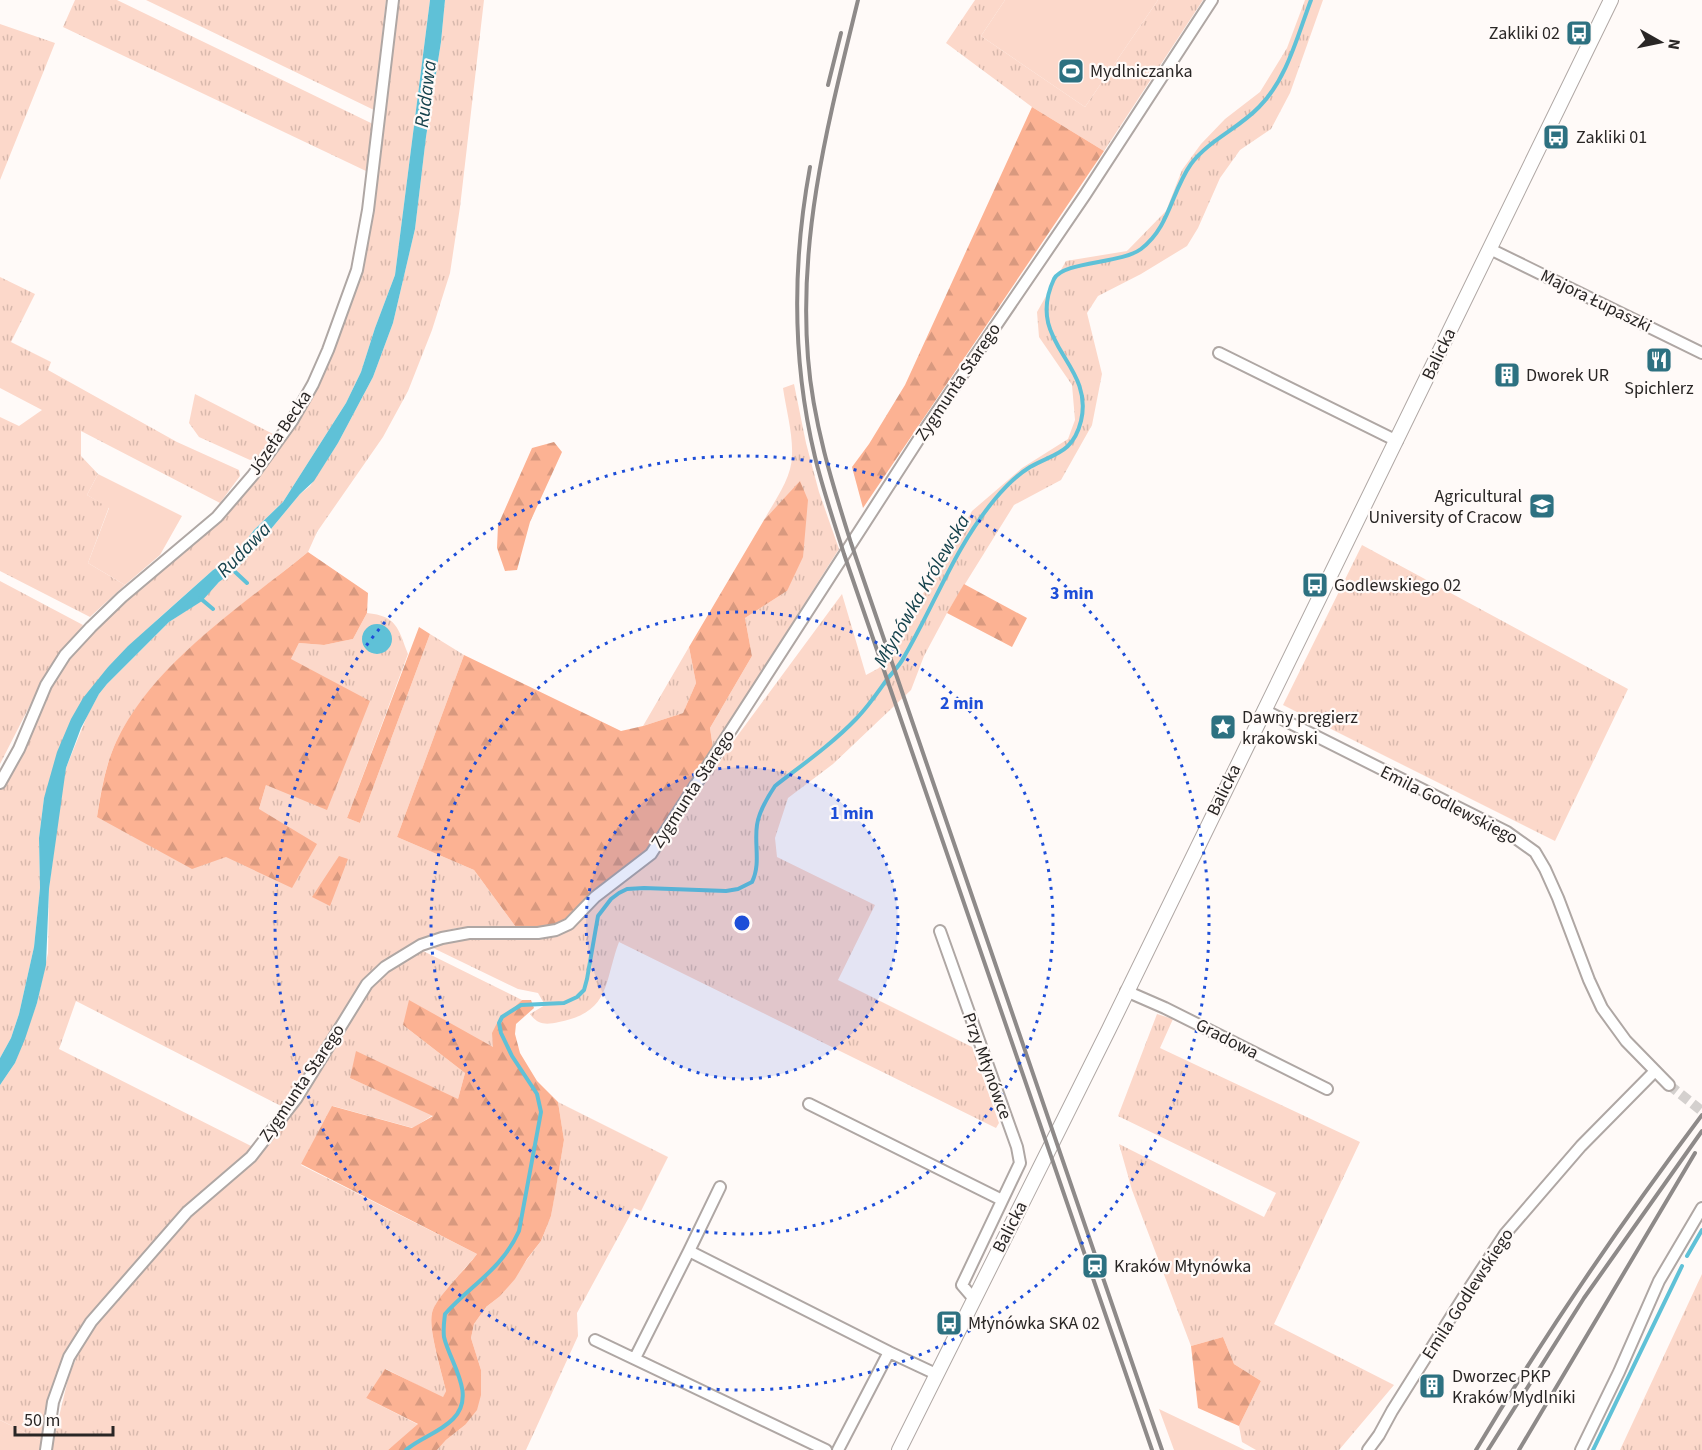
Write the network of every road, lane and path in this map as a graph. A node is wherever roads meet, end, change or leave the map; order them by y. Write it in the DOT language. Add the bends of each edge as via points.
graph roads {
  1 [pos="393,0"];
  2 [pos="1212,0"];
  3 [pos="1611,0"];
  4 [pos="1490,249"];
  5 [pos="1219,353"];
  6 [pos="1702,353"];
  7 [pos="1397,441"];
  8 [pos="1264,710"];
  9 [pos="0,783"];
  10 [pos="940,931"];
  11 [pos="1126,991"];
  12 [pos="1655,1071"];
  13 [pos="1669,1085"];
  14 [pos="1327,1089"];
  15 [pos="809,1104"];
  16 [pos="720,1187"];
  17 [pos="1002,1200"];
  18 [pos="1702,1208"];
  19 [pos="690,1251"];
  20 [pos="974,1299"];
  21 [pos="595,1340"];
  22 [pos="889,1352"];
  23 [pos="635,1358"];
  24 [pos="936,1374"];
  25 [pos="46,1450"];
  26 [pos="826,1450"];
  27 [pos="838,1450"];
  28 [pos="899,1450"];
  29 [pos="1368,1450"];
  30 [pos="1581,1450"];
  1 -- 9 [label="street, Józefa Becka" via="357,270 313,384 292,421 217,517 122,597 65,655 46,685"];
  2 -- 25 [label="street, Zygmunta Starego" via="924,431 651,854 595,897 569,924 556,930 469,933 442,938 421,945 385,967 353,1005 296,1099 252,1157 187,1212 91,1322 69,1357 53,1402"];
  3 -- 4 [label="street, Balicka"];
  4 -- 6 [label="street, Majora Łupaszki"];
  4 -- 7 [label="street, Balicka"];
  5 -- 7 [label="street"];
  7 -- 8 [label="street, Balicka"];
  8 -- 11 [label="street, Balicka"];
  8 -- 12 [label="street, Emila Godlewskiego" via="1507,832 1535,852 1602,1008 1620,1035"];
  10 -- 17 [label="street, Przy Młynówce" via="1017,1147 1020,1163"];
  11 -- 14 [label="street, Gradowa"];
  11 -- 20 [label="street, Balicka"];
  12 -- 13 [label="street, Emila Godlewskiego"];
  12 -- 29 [label="street, Emila Godlewskiego" via="1581,1146 1505,1234"];
  15 -- 17 [label="street"];
  16 -- 19 [label="street"];
  17 -- 20 [label="street, Przy Młynówce" via="962,1285"];
  18 -- 30 [label="street" via="1659,1281"];
  19 -- 22 [label="street"];
  19 -- 23 [label="street"];
  20 -- 24 [label="street, Balicka"];
  21 -- 23 [label="street"];
  22 -- 24 [label="street"];
  22 -- 27 [label="street"];
  23 -- 26 [label="street"];
  24 -- 28 [label="street, Balicka"];
}
